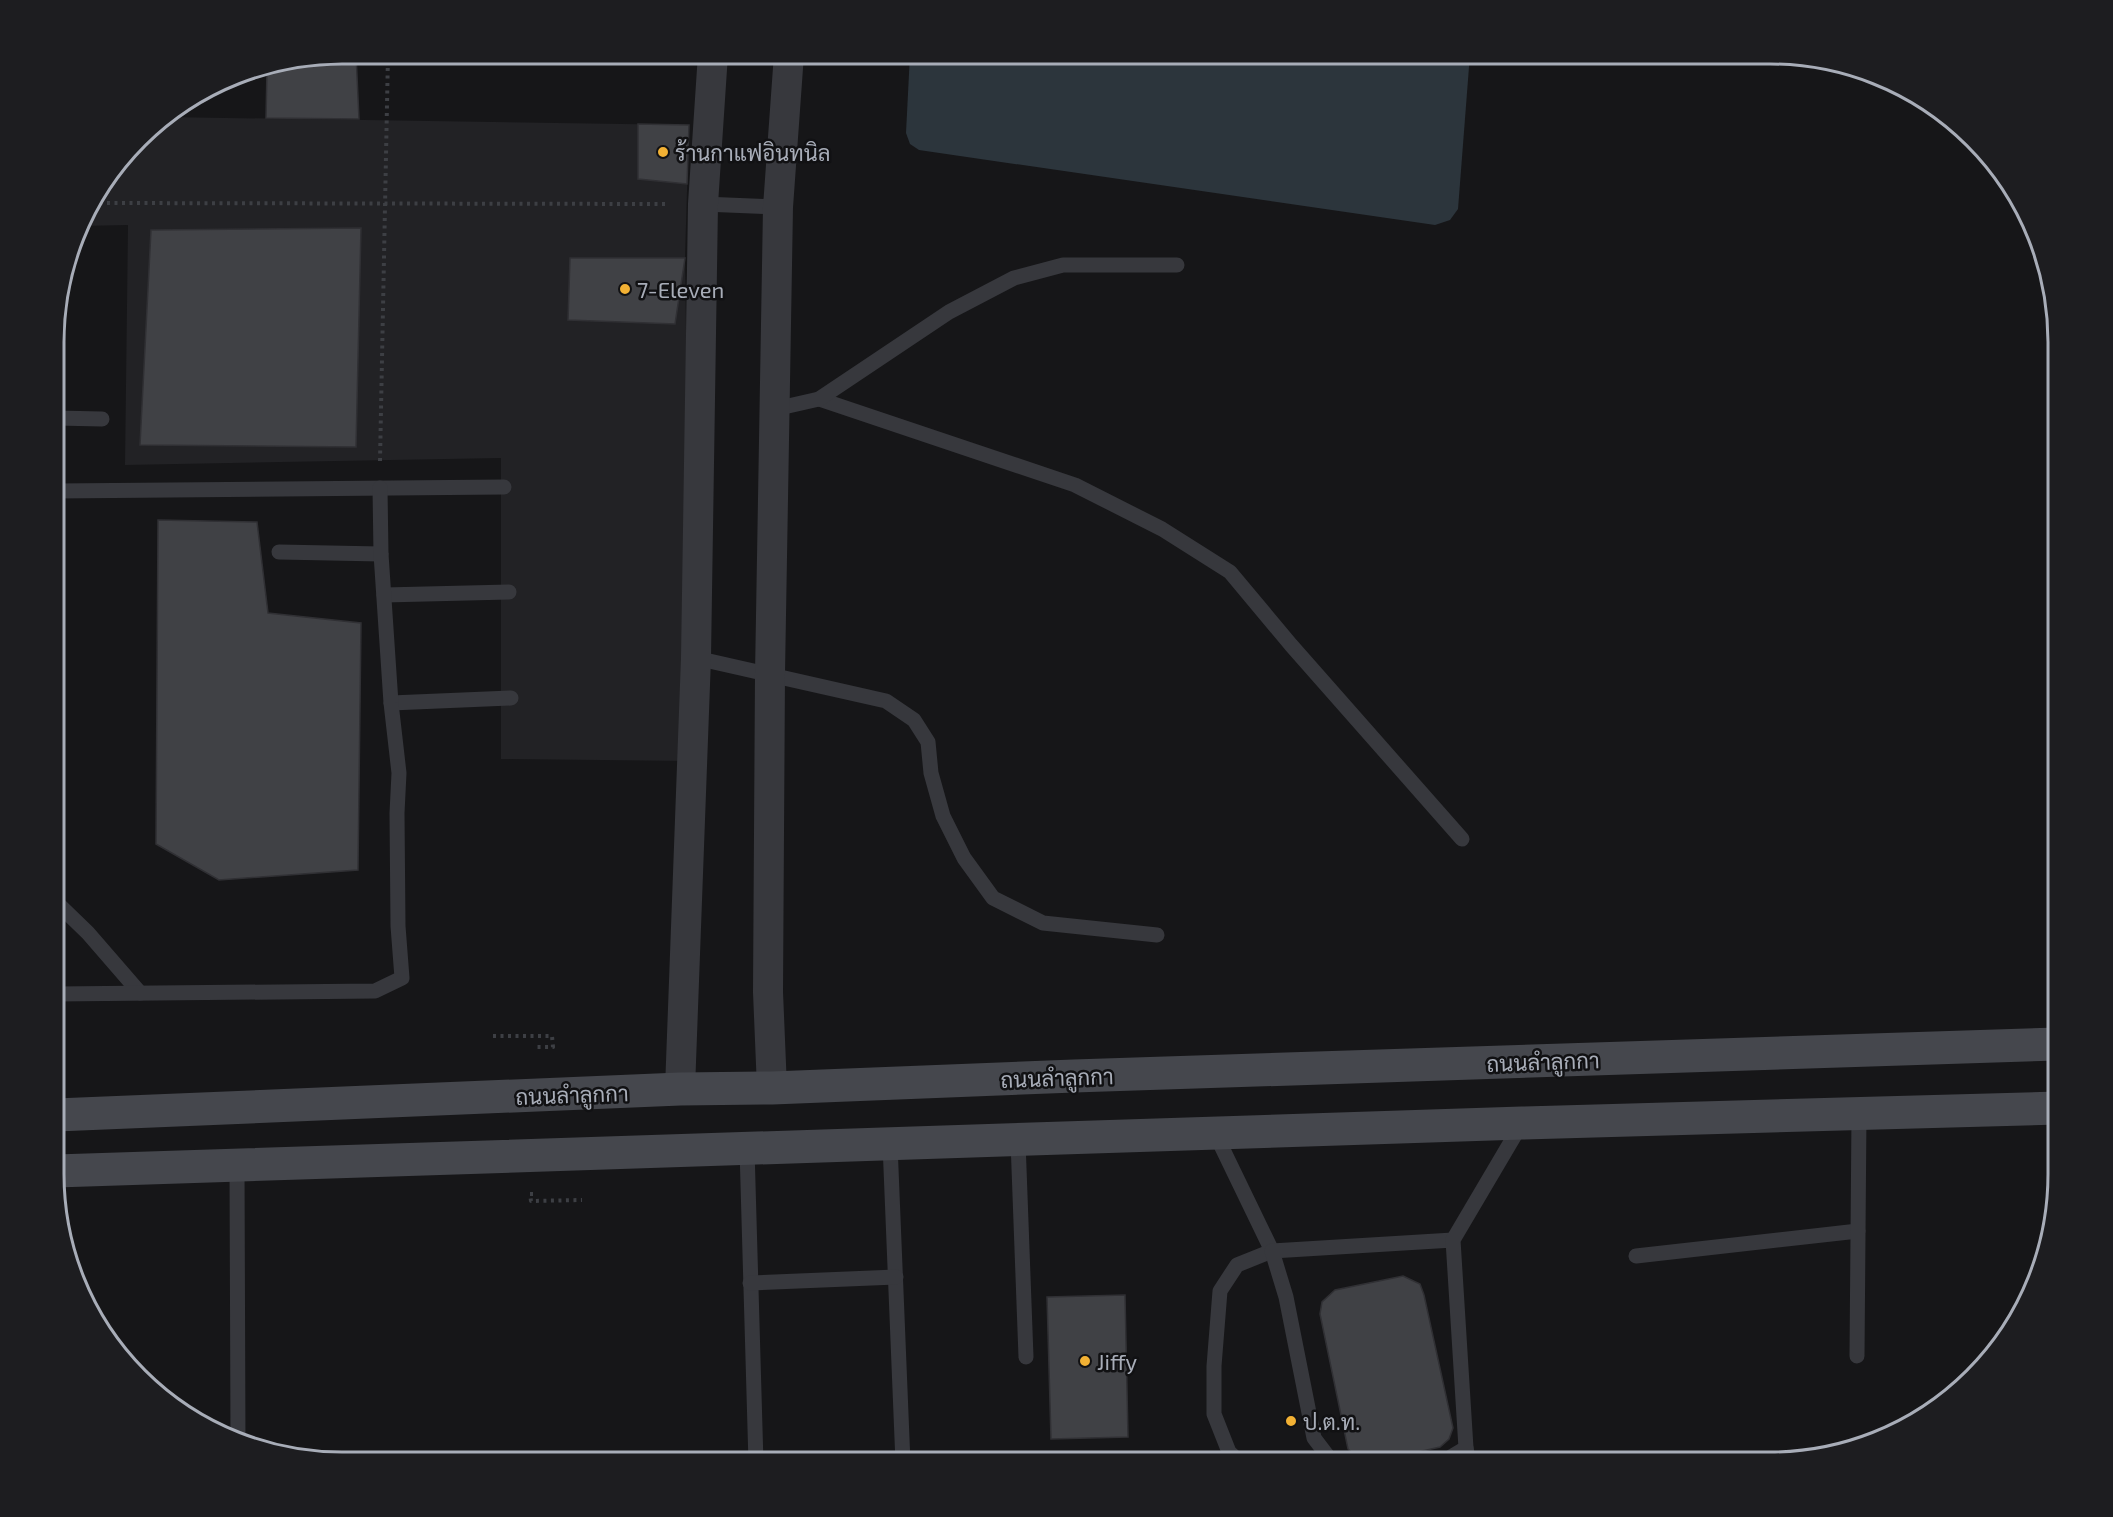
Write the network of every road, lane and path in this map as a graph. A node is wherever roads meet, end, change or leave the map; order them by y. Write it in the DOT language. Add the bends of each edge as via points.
graph roads {
  1 [pos="388,64"];
  2 [pos="712,64"];
  3 [pos="788,64"];
  4 [pos="102,203"];
  5 [pos="385,203"];
  6 [pos="703,204"];
  7 [pos="778,207"];
  8 [pos="1177,265"];
  9 [pos="819,399"];
  10 [pos="775,409"];
  11 [pos="64,418"];
  12 [pos="102,419"];
  13 [pos="504,487"];
  14 [pos="380,488"];
  15 [pos="64,491"];
  16 [pos="279,552"];
  17 [pos="381,554"];
  18 [pos="509,592"];
  19 [pos="384,595"];
  20 [pos="696,658"];
  21 [pos="770,674"];
  22 [pos="510,698"];
  23 [pos="391,703"];
  24 [pos="1462,840"];
  25 [pos="64,910"];
  26 [pos="1157,935"];
  27 [pos="140,993"];
  28 [pos="64,994"];
  29 [pos="493,1036"];
  30 [pos="2048,1044"];
  31 [pos="537,1047"];
  32 [pos="772,1088"];
  33 [pos="680,1089"];
  34 [pos="2048,1108"];
  35 [pos="1859,1114"];
  36 [pos="64,1115"];
  37 [pos="1522,1123"];
  38 [pos="1215,1133"];
  39 [pos="1018,1141"];
  40 [pos="890,1144"];
  41 [pos="747,1149"];
  42 [pos="237,1165"];
  43 [pos="64,1171"];
  44 [pos="530,1194"];
  45 [pos="582,1200"];
  46 [pos="1858,1231"];
  47 [pos="1453,1240"];
  48 [pos="1272,1251"];
  49 [pos="1636,1256"];
  50 [pos="896,1277"];
  51 [pos="750,1282"];
  52 [pos="1857,1356"];
  53 [pos="1026,1357"];
  54 [pos="238,1432"];
  55 [pos="756,1452"];
  56 [pos="903,1452"];
  57 [pos="1229,1452"];
  58 [pos="1325,1452"];
  59 [pos="1468,1452"];
  1 -- 5 [label="path"];
  2 -- 6 [label="street"];
  3 -- 7 [label="street"];
  4 -- 5 [label="path"];
  5 -- 6 [label="path"];
  5 -- 14 [label="path"];
  6 -- 7 [label="lane"];
  6 -- 20 [label="street"];
  7 -- 10 [label="street"];
  8 -- 9 [label="lane" via="1063,265 1014,278 950,312"];
  9 -- 10 [label="lane"];
  9 -- 24 [label="lane" via="1075,485 1162,529 1230,572"];
  10 -- 21 [label="street"];
  11 -- 12 [label="lane"];
  13 -- 14 [label="lane"];
  14 -- 15 [label="lane"];
  14 -- 17 [label="lane"];
  16 -- 17 [label="lane"];
  17 -- 19 [label="lane"];
  18 -- 19 [label="lane"];
  19 -- 23 [label="lane"];
  20 -- 21 [label="lane"];
  20 -- 33 [label="street"];
  21 -- 26 [label="lane" via="886,701 914,720 928,742 931,773 943,816 964,858 993,898 1043,923"];
  21 -- 32 [label="street" via="768,992"];
  22 -- 23 [label="lane"];
  23 -- 27 [label="lane" via="399,773 398,926 402,978 375,991"];
  25 -- 27 [label="lane"];
  27 -- 28 [label="lane"];
  29 -- 31 [label="path" via="552,1036 553,1047"];
  30 -- 32 [label="main road, ถนนลำลูกกา"];
  32 -- 33 [label="main road, ถนนลำลูกกา"];
  33 -- 36 [label="main road, ถนนลำลูกกา"];
  34 -- 35 [label="main road"];
  35 -- 37 [label="main road"];
  35 -- 46 [label="lane"];
  37 -- 38 [label="main road"];
  37 -- 47 [label="lane"];
  38 -- 39 [label="main road"];
  38 -- 48 [label="lane"];
  39 -- 40 [label="main road"];
  39 -- 53 [label="lane"];
  40 -- 41 [label="main road"];
  40 -- 50 [label="lane"];
  41 -- 42 [label="main road"];
  41 -- 51 [label="lane"];
  42 -- 43 [label="main road"];
  42 -- 54 [label="lane"];
  44 -- 45 [label="path" via="531,1201"];
  46 -- 49 [label="lane"];
  46 -- 52 [label="lane"];
  47 -- 48 [label="lane"];
  47 -- 59 [label="lane"];
  48 -- 57 [label="lane" via="1237,1265 1221,1291 1214,1414"];
  48 -- 58 [label="lane" via="1286,1297 1314,1438"];
  50 -- 51 [label="lane"];
  50 -- 56 [label="lane"];
  51 -- 55 [label="lane"];
}
